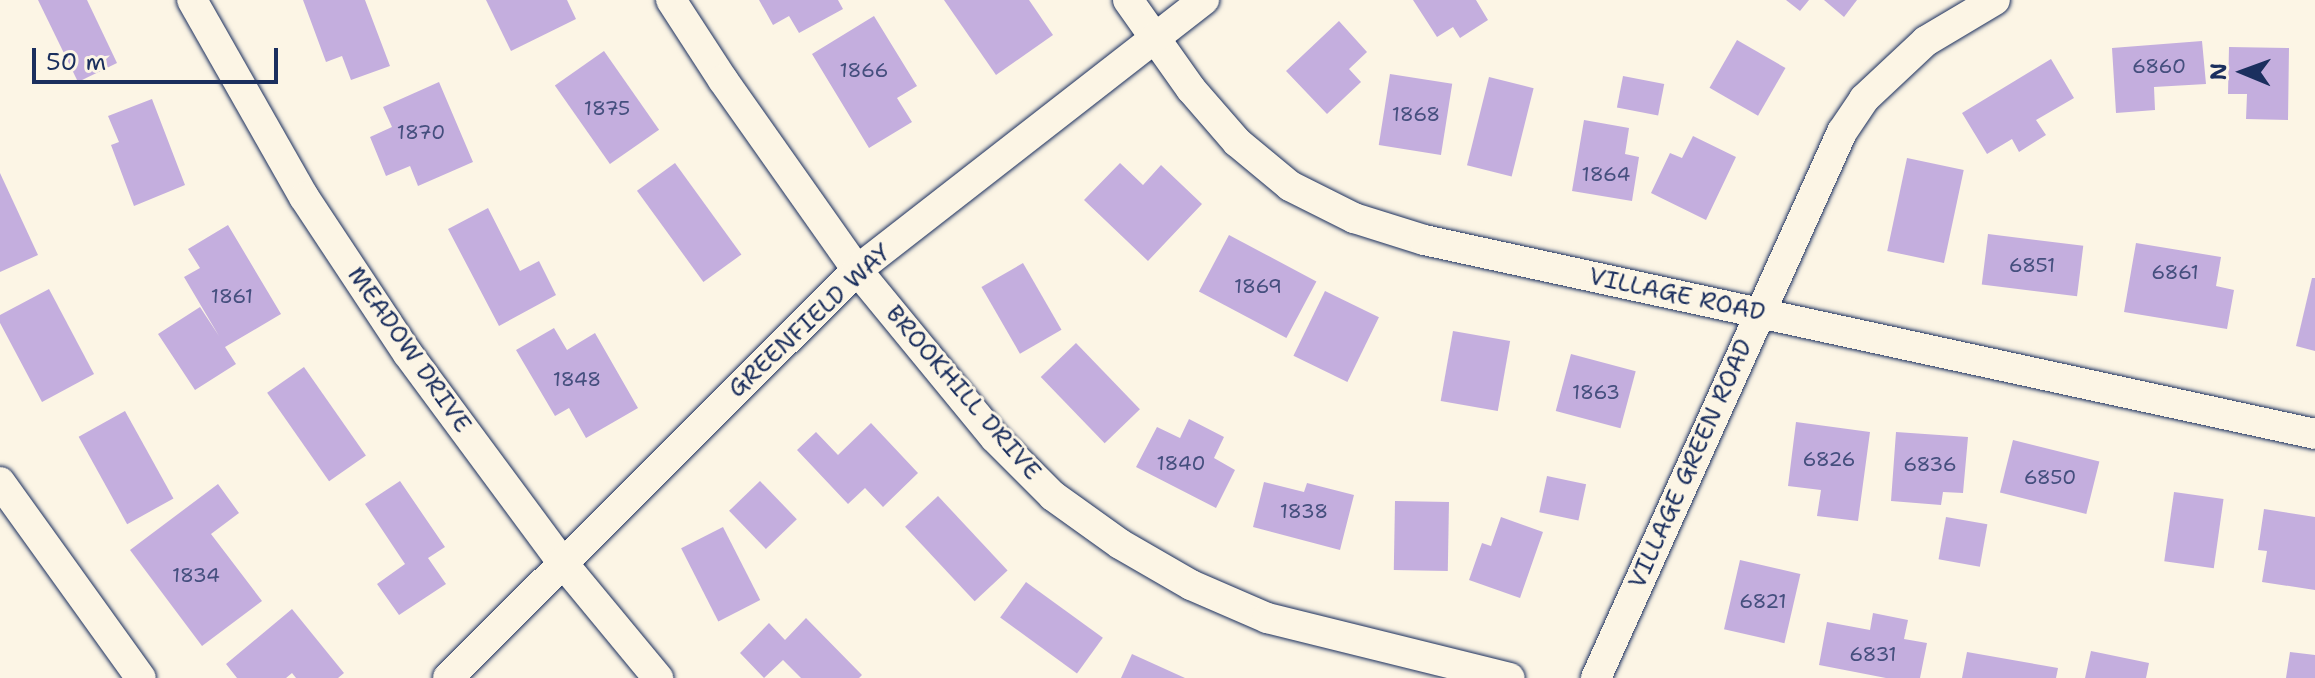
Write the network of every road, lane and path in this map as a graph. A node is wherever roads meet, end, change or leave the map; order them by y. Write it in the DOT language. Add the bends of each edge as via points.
graph roads {
  1 [pos="192,0"];
  2 [pos="671,0"];
  3 [pos="1128,0"];
  4 [pos="1204,0"];
  5 [pos="1995,0"];
  6 [pos="1154,37"];
  7 [pos="857,270"];
  8 [pos="1759,313"];
  9 [pos="2315,434"];
  10 [pos="0,482"];
  11 [pos="562,562"];
  12 [pos="141,678"];
  13 [pos="448,678"];
  14 [pos="658,678"];
  15 [pos="1510,678"];
  16 [pos="1596,678"];
  1 -- 11 [label="street, MEADOW DRIVE" via="304,197 408,354"];
  2 -- 7 [label="street, BROOKHILL DRIVE"];
  3 -- 6 [label="street, VILLAGE ROAD"];
  4 -- 6 [label="street, GREENFIELD WAY"];
  5 -- 8 [label="street, VILLAGE GREEN ROAD" via="1926,41 1864,99 1842,132"];
  6 -- 7 [label="street, GREENFIELD WAY"];
  6 -- 8 [label="street, VILLAGE ROAD" via="1237,142 1290,186 1354,218 1424,240"];
  7 -- 11 [label="street, GREENFIELD WAY"];
  7 -- 15 [label="street, BROOKHILL DRIVE" via="995,438 1053,496 1120,544 1191,585 1267,618"];
  8 -- 9 [label="street, VILLAGE ROAD"];
  8 -- 16 [label="street, VILLAGE GREEN ROAD"];
  10 -- 12 [label="street"];
  11 -- 13 [label="street, GREENFIELD WAY"];
  11 -- 14 [label="street, MEADOW DRIVE"];
}
